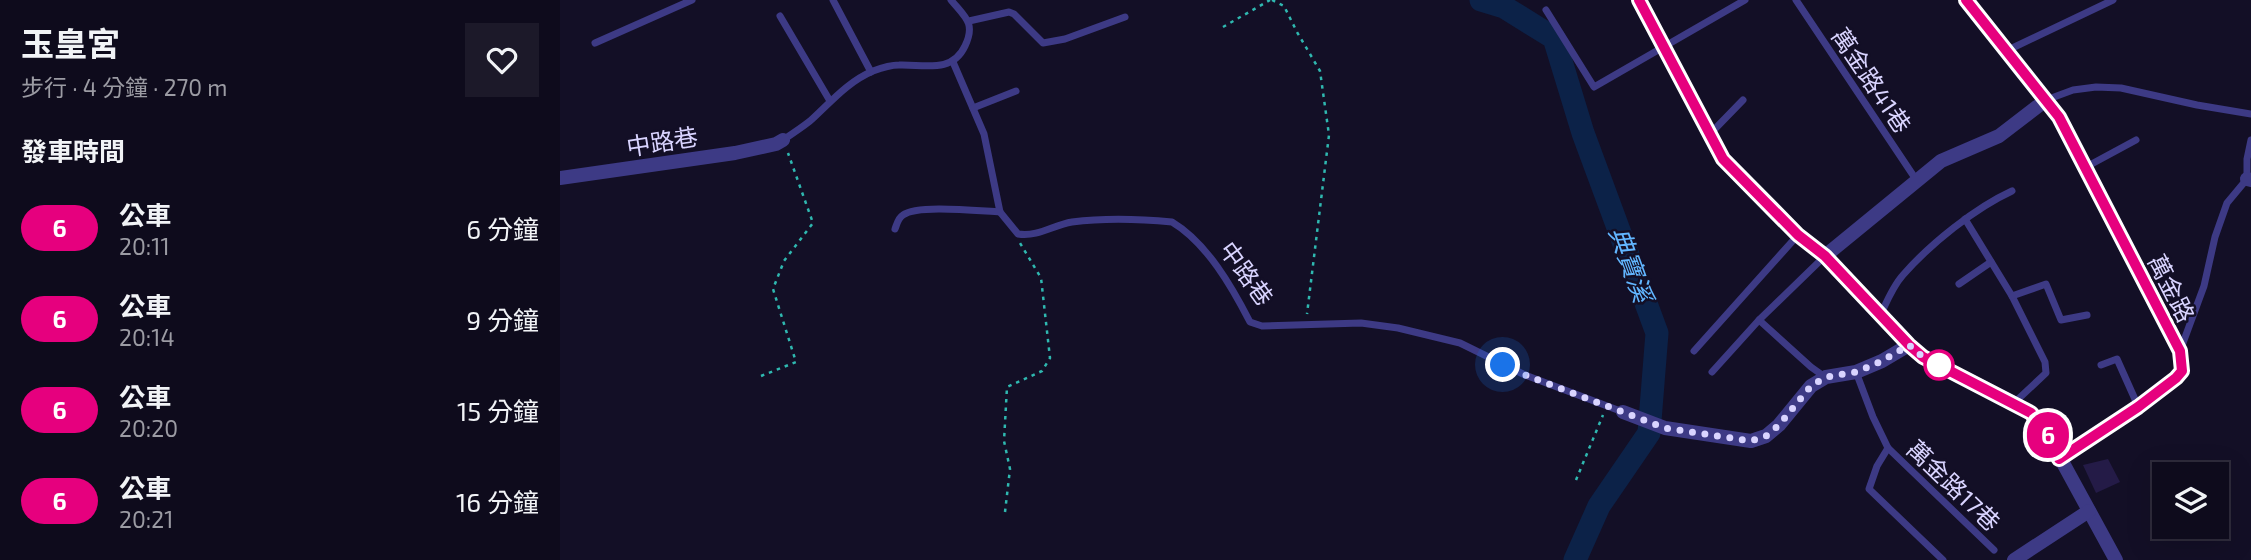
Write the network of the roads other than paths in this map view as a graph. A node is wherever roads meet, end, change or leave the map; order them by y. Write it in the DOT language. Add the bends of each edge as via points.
graph roads {
  1 [pos="692,0"];
  2 [pos="833,0"];
  3 [pos="951,0"];
  4 [pos="1639,0"];
  5 [pos="1745,0"];
  6 [pos="1796,0"];
  7 [pos="1966,0"];
  8 [pos="2113,0"];
  9 [pos="1546,10"];
  10 [pos="780,16"];
  11 [pos="1125,17"];
  12 [pos="969,21"];
  13 [pos="595,43"];
  14 [pos="1664,46"];
  15 [pos="2006,51"];
  16 [pos="953,62"];
  17 [pos="871,72"];
  18 [pos="1016,91"];
  19 [pos="1743,100"];
  20 [pos="2046,100"];
  21 [pos="831,101"];
  22 [pos="973,108"];
  23 [pos="2251,114"];
  24 [pos="1710,135"];
  25 [pos="783,140"];
  26 [pos="2251,140"];
  27 [pos="2136,141"];
  28 [pos="2085,168"];
  29 [pos="560,178"];
  30 [pos="2249,179"];
  31 [pos="1917,181"];
  32 [pos="2012,191"];
  33 [pos="1000,212"];
  34 [pos="1965,219"];
  35 [pos="895,229"];
  36 [pos="1798,235"];
  37 [pos="1825,256"];
  38 [pos="1991,262"];
  39 [pos="1959,284"];
  40 [pos="2012,296"];
  41 [pos="1881,314"];
  42 [pos="2087,315"];
  43 [pos="1759,320"];
  44 [pos="1909,345"];
  45 [pos="1694,351"];
  46 [pos="2180,351"];
  47 [pos="2101,365"];
  48 [pos="1712,372"];
  49 [pos="1856,372"];
  50 [pos="1826,377"];
  51 [pos="2014,403"];
  52 [pos="2138,407"];
  53 [pos="1623,412"];
  54 [pos="1888,448"];
  55 [pos="2059,459"];
  56 [pos="2089,511"];
  57 [pos="1993,550"];
  58 [pos="1943,560"];
  59 [pos="2014,560"];
  60 [pos="2116,560"];
  1 -- 13 [label="lane"];
  2 -- 17 [label="lane"];
  3 -- 12 [label="lane"];
  4 -- 14 [label="street"];
  5 -- 14 [label="lane"];
  6 -- 31 [label="lane, 萬金路41巷"];
  7 -- 15 [label="street, 萬金路"];
  8 -- 15 [label="lane"];
  9 -- 14 [label="lane" via="1594,87"];
  10 -- 21 [label="lane"];
  11 -- 12 [label="lane" via="1043,43 1009,12"];
  12 -- 16 [label="lane" via="970,36"];
  14 -- 24 [label="street"];
  15 -- 20 [label="street, 萬金路"];
  16 -- 17 [label="lane, 中路巷" via="928,68 899,65"];
  16 -- 22 [label="lane"];
  17 -- 21 [label="lane, 中路巷"];
  18 -- 22 [label="lane"];
  19 -- 24 [label="lane"];
  20 -- 23 [label="lane" via="2073,90 2120,88"];
  20 -- 28 [label="street, 萬金路"];
  20 -- 31 [label="street" via="1999,136 1941,161"];
  21 -- 25 [label="lane, 中路巷"];
  22 -- 33 [label="lane" via="984,134"];
  24 -- 36 [label="street" via="1723,159"];
  25 -- 29 [label="street, 中路巷" via="735,153"];
  26 -- 30 [label="lane"];
  27 -- 28 [label="lane"];
  28 -- 46 [label="street, 萬金路"];
  30 -- 46 [label="lane" via="2227,203"];
  31 -- 37 [label="street"];
  32 -- 34 [label="lane"];
  33 -- 35 [label="lane" via="919,209 905,213"];
  33 -- 53 [label="lane, 中路巷" via="1018,234 1030,236 1070,222 1172,222 1185,230 1228,281 1250,322 1262,326 1361,323 1398,328 1460,343 1525,375"];
  34 -- 38 [label="lane"];
  34 -- 41 [label="lane" via="1903,275"];
  36 -- 37 [label="street"];
  36 -- 45 [label="lane"];
  37 -- 41 [label="street"];
  37 -- 43 [label="lane"];
  38 -- 39 [label="lane"];
  38 -- 40 [label="lane"];
  40 -- 42 [label="lane" via="2046,284 2062,320"];
  40 -- 51 [label="lane" via="2046,369"];
  41 -- 44 [label="street"];
  43 -- 48 [label="lane"];
  43 -- 50 [label="lane"];
  44 -- 49 [label="street"];
  44 -- 51 [label="street" via="1923,357"];
  46 -- 52 [label="street, 萬金路" via="2182,371"];
  47 -- 52 [label="lane" via="2117,359"];
  49 -- 50 [label="street"];
  49 -- 54 [label="lane, 萬金路17巷"];
  50 -- 53 [label="street" via="1811,386 1779,425 1751,441 1665,428"];
  51 -- 55 [label="street" via="2031,413 2045,430"];
  52 -- 55 [label="street, 萬金路"];
  54 -- 57 [label="lane, 萬金路17巷"];
  54 -- 58 [label="lane, 萬金路17巷" via="1869,489"];
  55 -- 56 [label="street"];
  56 -- 59 [label="street"];
  56 -- 60 [label="street"];
}
